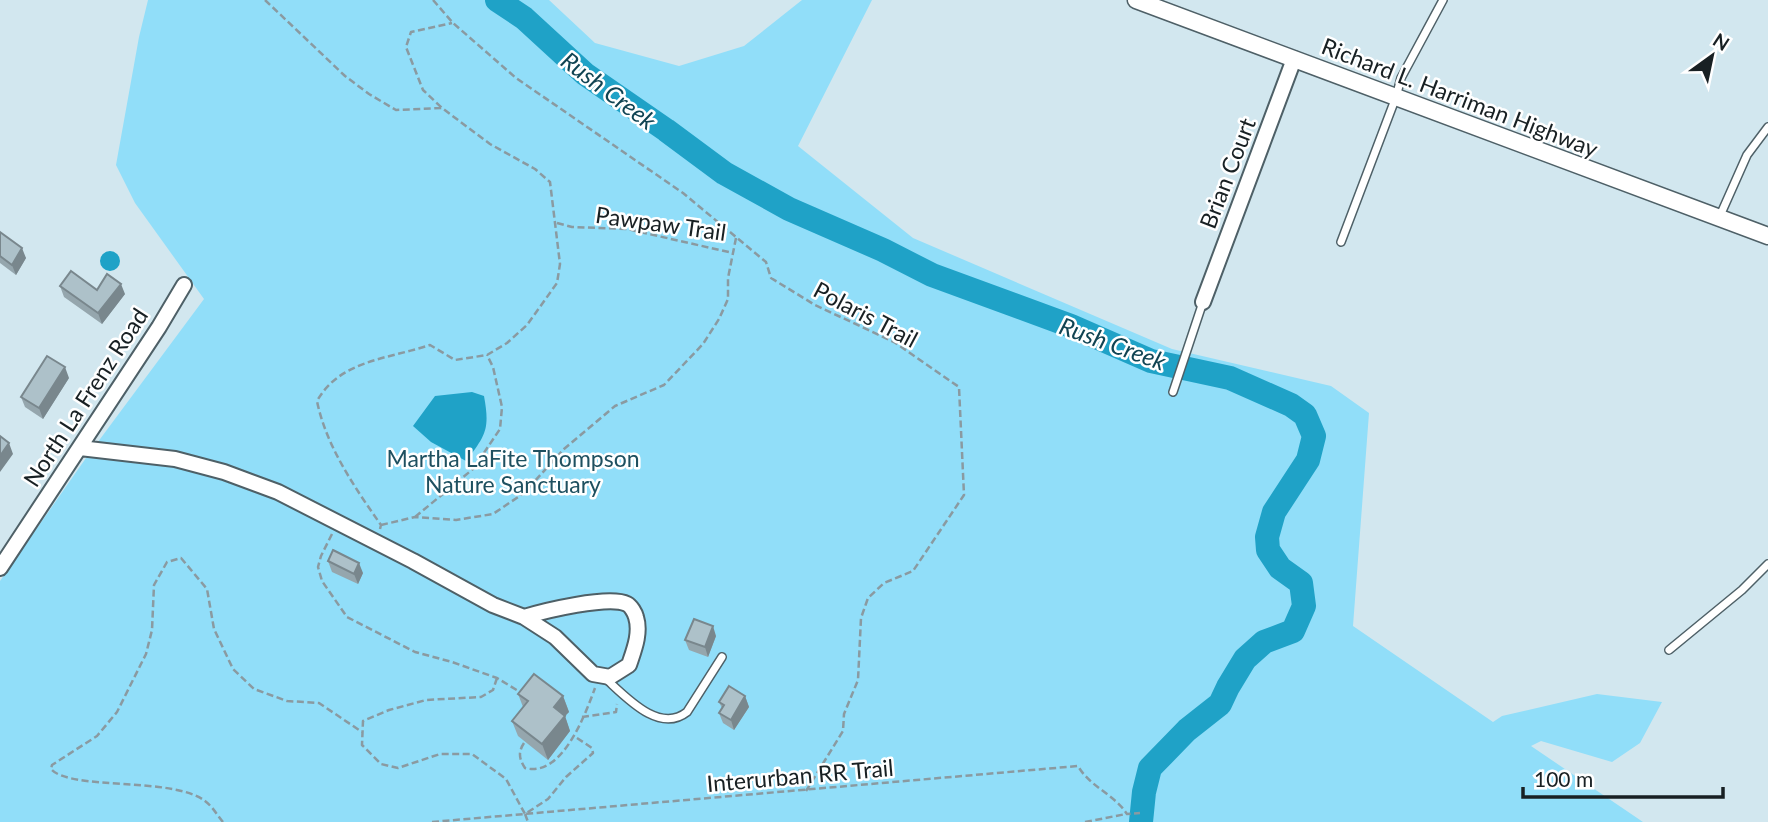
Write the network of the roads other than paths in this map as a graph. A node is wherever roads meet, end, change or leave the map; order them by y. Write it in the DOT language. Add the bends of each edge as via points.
graph roads {
  1 [pos="1136,0"];
  2 [pos="1443,0"];
  3 [pos="1294,59"];
  4 [pos="1396,97"];
  5 [pos="1768,127"];
  6 [pos="1719,219"];
  7 [pos="1768,236"];
  8 [pos="1342,242"];
  9 [pos="184,285"];
  10 [pos="1203,302"];
  11 [pos="1173,392"];
  12 [pos="80,448"];
  13 [pos="1768,564"];
  14 [pos="0,568"];
  15 [pos="524,617"];
  16 [pos="1669,650"];
  17 [pos="722,657"];
  18 [pos="600,675"];
  1 -- 3 [label="street, Richard L. Harriman Highway"];
  2 -- 4 [label="lane" via="1401,78"];
  3 -- 4 [label="street, Richard L. Harriman Highway"];
  3 -- 10 [label="street, Brian Court"];
  4 -- 6 [label="street, Richard L. Harriman Highway"];
  4 -- 8 [label="lane"];
  5 -- 6 [label="lane" via="1747,155"];
  6 -- 7 [label="street, Richard L. Harriman Highway"];
  9 -- 12 [label="street, North La Frenz Road"];
  10 -- 11 [label="lane"];
  12 -- 14 [label="street, North La Frenz Road"];
  12 -- 15 [label="street" via="175,459 278,492"];
  13 -- 16 [label="lane"];
  15 -- 18 [label="street" via="555,636 593,674"];
  15 -- 18 [label="street" via="565,607 627,605 636,615 638,631 629,665 610,677"];
  17 -- 18 [label="lane" via="687,712 667,720 648,713"];
}
